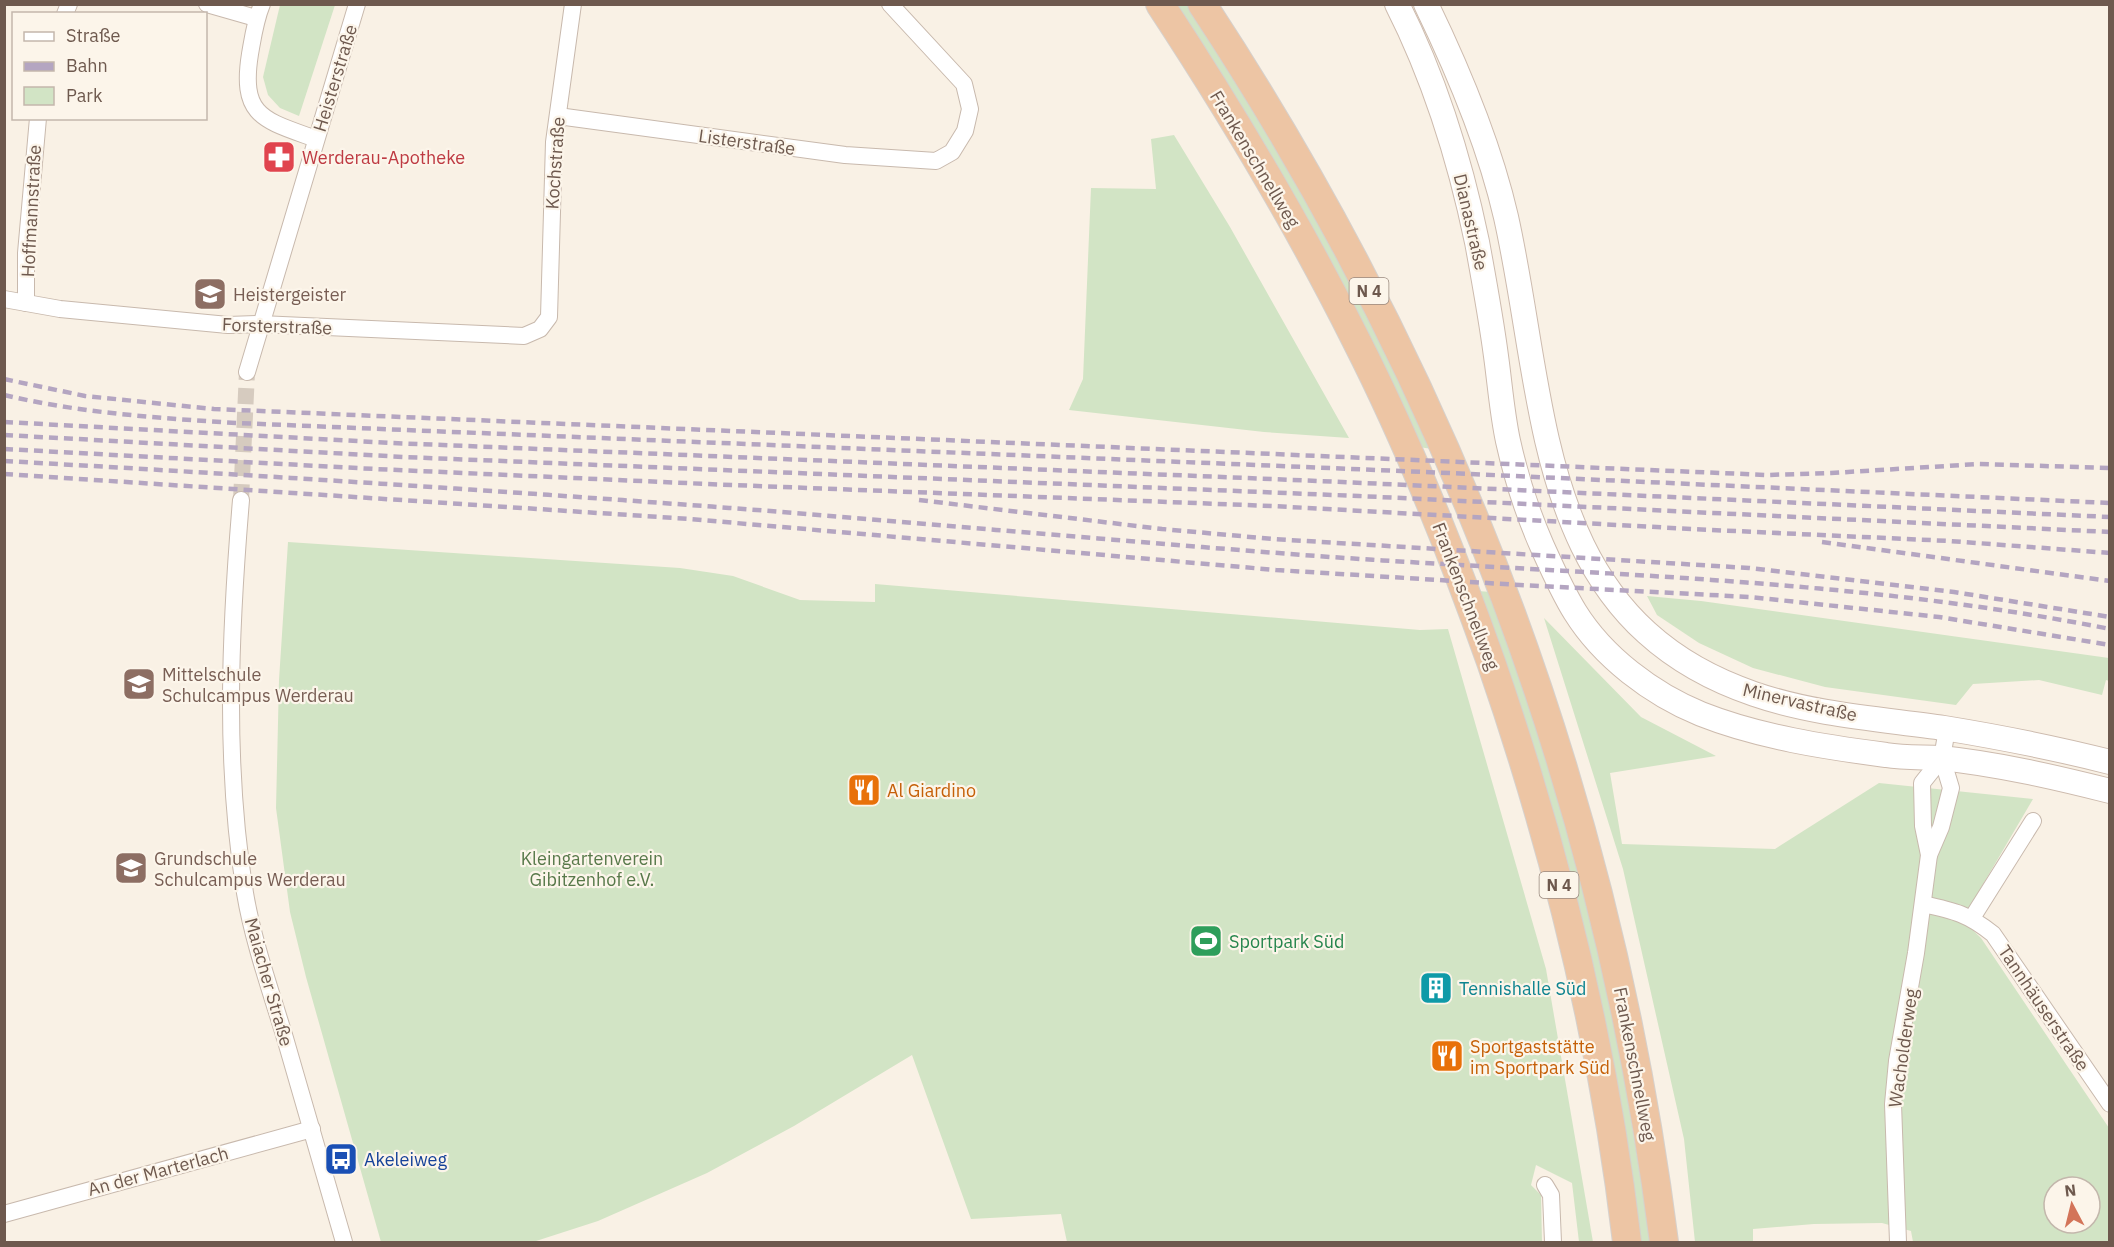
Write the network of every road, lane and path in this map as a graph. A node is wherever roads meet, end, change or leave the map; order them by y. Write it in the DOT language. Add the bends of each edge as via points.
graph roads {
  1 [pos="207,4"];
  2 [pos="357,4"];
  3 [pos="573,4"];
  4 [pos="890,4"];
  5 [pos="1160,4"];
  6 [pos="1202,4"];
  7 [pos="1397,4"];
  8 [pos="1426,4"];
  9 [pos="259,11"];
  10 [pos="558,116"];
  11 [pos="38,120"];
  12 [pos="316,139"];
  13 [pos="4,299"];
  14 [pos="26,303"];
  15 [pos="547,321"];
  16 [pos="260,324"];
  17 [pos="1526,324"];
  18 [pos="247,372"];
  19 [pos="1510,450"];
  20 [pos="241,500"];
  21 [pos="1947,729"];
  22 [pos="1942,758"];
  23 [pos="2109,762"];
  24 [pos="2109,791"];
  25 [pos="2033,821"];
  26 [pos="1929,855"];
  27 [pos="1923,904"];
  28 [pos="1972,918"];
  29 [pos="2109,1104"];
  30 [pos="312,1129"];
  31 [pos="1545,1185"];
  32 [pos="4,1214"];
  33 [pos="344,1242"];
  34 [pos="1553,1242"];
  35 [pos="1627,1242"];
  36 [pos="1664,1242"];
  37 [pos="1898,1242"];
  1 -- 9 [label="street"];
  2 -- 12 [label="street, Heisterstraße"];
  3 -- 10 [label="street, Kochstraße"];
  4 -- 10 [label="street, Listerstraße" via="964,84 970,109 965,131 951,152 936,160 845,155"];
  5 -- 35 [label="highway, Frankenschnellweg / N 4" via="1252,151 1357,341 1403,439 1467,595 1530,782 1578,959 1614,1145"];
  6 -- 36 [label="highway, Frankenschnellweg / N 4" via="1299,161 1397,345 1440,436 1505,593 1565,772 1603,911 1641,1090"];
  7 -- 19 [label="main road, Dianastraße" via="1437,96 1465,191 1485,286"];
  8 -- 17 [label="main road, Dianastraße" via="1461,82 1490,162 1507,223"];
  9 -- 12 [label="street" via="247,77 248,94 256,110 273,123"];
  10 -- 15 [label="street, Kochstraße"];
  11 -- 14 [label="street, Hoffmannstraße" via="26,253"];
  12 -- 16 [label="street, Heisterstraße"];
  13 -- 14 [label="street, Forsterstraße"];
  14 -- 16 [label="street, Forsterstraße" via="228,325"];
  15 -- 16 [label="street, Forsterstraße" via="524,336"];
  16 -- 18 [label="street"];
  17 -- 21 [label="main road, Minervastraße" via="1546,438 1567,511 1599,576 1642,628 1676,656 1755,694 1820,710"];
  19 -- 22 [label="main road, Minervastraße" via="1531,519 1575,613 1600,644 1646,684 1703,715 1765,732 1889,756"];
  20 -- 30 [label="street, Maiacher Straße" via="233,600 230,726 236,820 250,916"];
  21 -- 22 [label="street"];
  21 -- 23 [label="main road, Minervastraße"];
  22 -- 24 [label="main road, Minervastraße"];
  22 -- 26 [label="street, Wacholderweg" via="1951,788"];
  22 -- 26 [label="street, Wacholderweg" via="1922,783 1923,826"];
  25 -- 28 [label="street"];
  26 -- 27 [label="street, Wacholderweg"];
  27 -- 28 [label="street, Tannhäuserstraße"];
  27 -- 37 [label="street, Wacholderweg" via="1893,1104"];
  28 -- 29 [label="street, Tannhäuserstraße" via="1993,934"];
  30 -- 32 [label="street, An der Marterlach"];
  30 -- 33 [label="street, Maiacher Straße"];
  31 -- 34 [label="street" via="1551,1195"];
}
